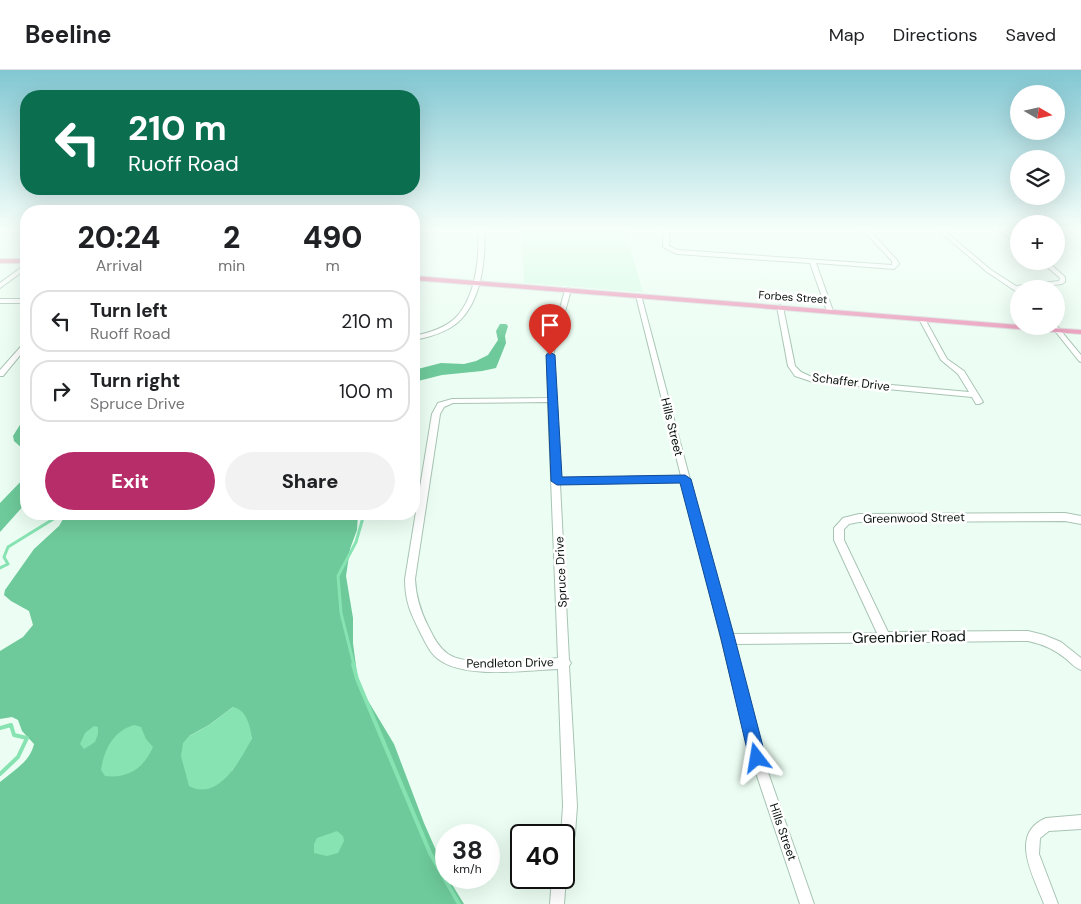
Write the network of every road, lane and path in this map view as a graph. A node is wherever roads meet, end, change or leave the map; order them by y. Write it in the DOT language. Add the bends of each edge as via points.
graph roads {
  1 [pos="479,267"];
  2 [pos="815,267"];
  3 [pos="983,267"];
  4 [pos="1055,270"];
  5 [pos="20,271"];
  6 [pos="420,278"];
  7 [pos="1062,280"];
  8 [pos="478,283"];
  9 [pos="0,286"];
  10 [pos="1010,286"];
  11 [pos="568,290"];
  12 [pos="639,296"];
  13 [pos="0,301"];
  14 [pos="20,301"];
  15 [pos="780,307"];
  16 [pos="830,311"];
  17 [pos="922,319"];
  18 [pos="1010,325"];
  19 [pos="1065,329"];
  20 [pos="1081,332"];
  21 [pos="1061,335"];
  22 [pos="420,337"];
  23 [pos="20,351"];
  24 [pos="1081,360"];
  25 [pos="0,374"];
  26 [pos="974,394"];
  27 [pos="552,400"];
  28 [pos="978,402"];
  29 [pos="685,479"];
  30 [pos="557,481"];
  31 [pos="420,513"];
  32 [pos="419,520"];
  33 [pos="1081,520"];
  34 [pos="885,637"];
  35 [pos="728,639"];
  36 [pos="565,663"];
  37 [pos="1081,665"];
  38 [pos="1081,822"];
  39 [pos="569,824"];
  40 [pos="558,889"];
  41 [pos="557,904"];
  42 [pos="808,904"];
  43 [pos="1051,904"];
  1 -- 8 [label="street"];
  2 -- 16 [label="street"];
  3 -- 10 [label="street"];
  4 -- 7 [label="street"];
  5 -- 9 [label="street"];
  6 -- 8 [label="main road, Forbes Street"];
  8 -- 11 [label="main road, Forbes Street"];
  8 -- 22 [label="street" via="466,309 451,326"];
  11 -- 12 [label="main road, Forbes Street"];
  11 -- 27 [label="street, Spruce Drive" via="550,355"];
  12 -- 15 [label="main road, Forbes Street"];
  12 -- 29 [label="street, Hills Street"];
  13 -- 14 [label="street"];
  15 -- 16 [label="main road, Forbes Street"];
  15 -- 26 [label="street, Schaffer Drive" via="792,366 798,374 813,380"];
  16 -- 17 [label="main road, Forbes Street"];
  17 -- 18 [label="main road, Forbes Street"];
  17 -- 26 [label="street" via="944,360 961,373"];
  19 -- 20 [label="main road, Forbes Street"];
  21 -- 24 [label="street"];
  23 -- 25 [label="street"];
  26 -- 28 [label="street"];
  27 -- 30 [label="street, Spruce Drive"];
  27 -- 31 [label="street, Pendleton Drive" via="452,401 441,405 436,414"];
  29 -- 30 [label="street"];
  29 -- 35 [label="street, Hills Street"];
  30 -- 36 [label="street, Spruce Drive"];
  32 -- 36 [label="street, Pendleton Drive" via="410,599 432,646 447,659 464,665"];
  33 -- 34 [label="street, Greenwood Street" via="1045,517 859,518 846,521 839,528 839,540"];
  34 -- 35 [label="street, Greenbrier Road"];
  34 -- 37 [label="street, Greenbrier Road" via="1028,636 1045,639 1064,648"];
  35 -- 42 [label="street, Hills Street" via="757,758"];
  36 -- 39 [label="street, Spruce Drive"];
  38 -- 43 [label="street" via="1046,825 1034,835 1032,854"];
  40 -- 41 [label="street"];
}
